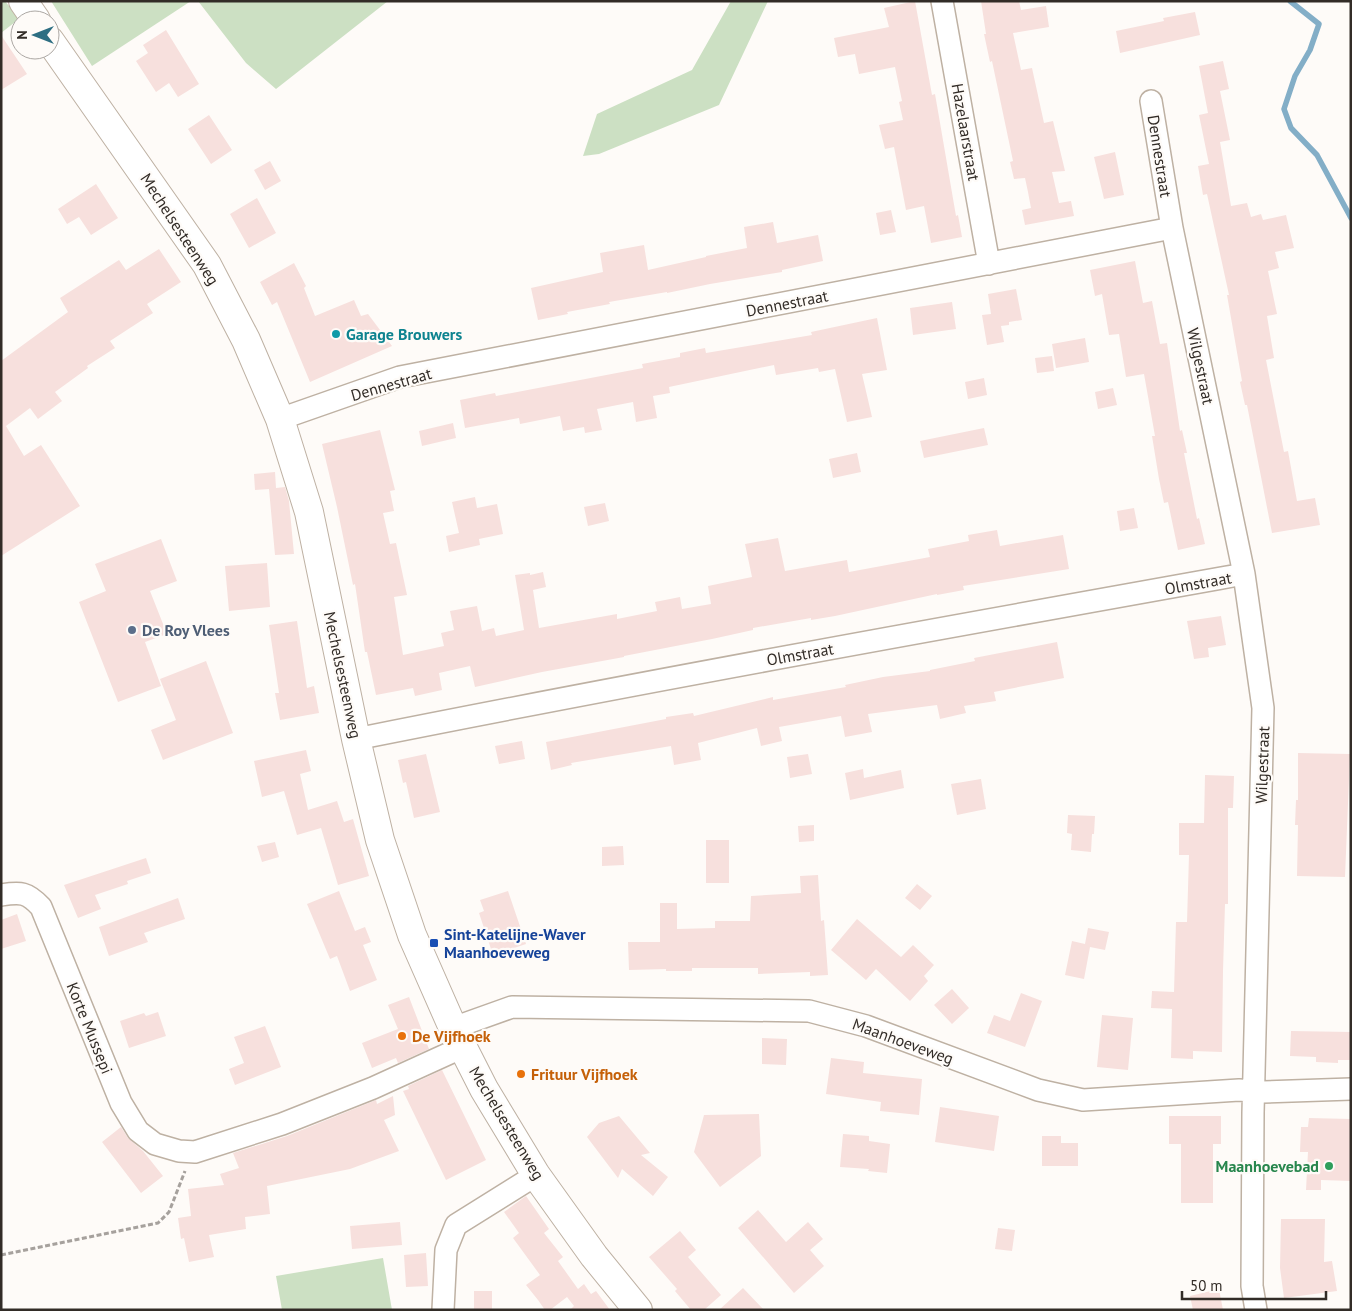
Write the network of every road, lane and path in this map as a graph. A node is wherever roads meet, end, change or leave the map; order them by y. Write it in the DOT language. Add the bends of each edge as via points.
graph roads {
  1 [pos="942,1"];
  2 [pos="60,55"];
  3 [pos="1151,101"];
  4 [pos="1172,228"];
  5 [pos="989,264"];
  6 [pos="280,419"];
  7 [pos="1244,574"];
  8 [pos="356,739"];
  9 [pos="1,895"];
  10 [pos="458,1038"];
  11 [pos="1351,1089"];
  12 [pos="1254,1091"];
  13 [pos="195,1152"];
  14 [pos="536,1175"];
  15 [pos="1,1255"];
  16 [pos="444,1310"];
  17 [pos="638,1310"];
  18 [pos="1256,1310"];
  1 -- 5 [label="street, Hazelaarstraat"];
  2 -- 6 [label="main road, Mechelsesteenweg" via="207,265 246,340"];
  3 -- 4 [label="street, Dennestraat"];
  4 -- 5 [label="street, Dennestraat"];
  4 -- 7 [label="street, Wilgestraat"];
  5 -- 6 [label="street, Dennestraat" via="400,377"];
  6 -- 8 [label="main road, Mechelsesteenweg" via="308,512"];
  7 -- 8 [label="street, Olmstraat" via="574,695"];
  7 -- 12 [label="street, Wilgestraat" via="1263,708"];
  8 -- 10 [label="main road, Mechelsesteenweg" via="380,840 412,935"];
  9 -- 13 [label="street, Korte Mussepi" via="18,893 32,897 41,907 121,1103 138,1131 155,1144"];
  10 -- 12 [label="street, Maanhoeveweg" via="512,1007 809,1011 866,1026 1038,1090 1083,1100"];
  10 -- 13 [label="street, Korte Mussepi" via="374,1088"];
  10 -- 14 [label="main road, Mechelsesteenweg" via="484,1089"];
  11 -- 12 [label="street, Maanhoeveweg"];
  12 -- 18 [label="street, Wilgestraat" via="1252,1286"];
  13 -- 15 [label="path" via="169,1212 158,1223"];
  14 -- 16 [label="street" via="456,1225 446,1250"];
  14 -- 17 [label="main road, Mechelsesteenweg" via="594,1256"];
}
